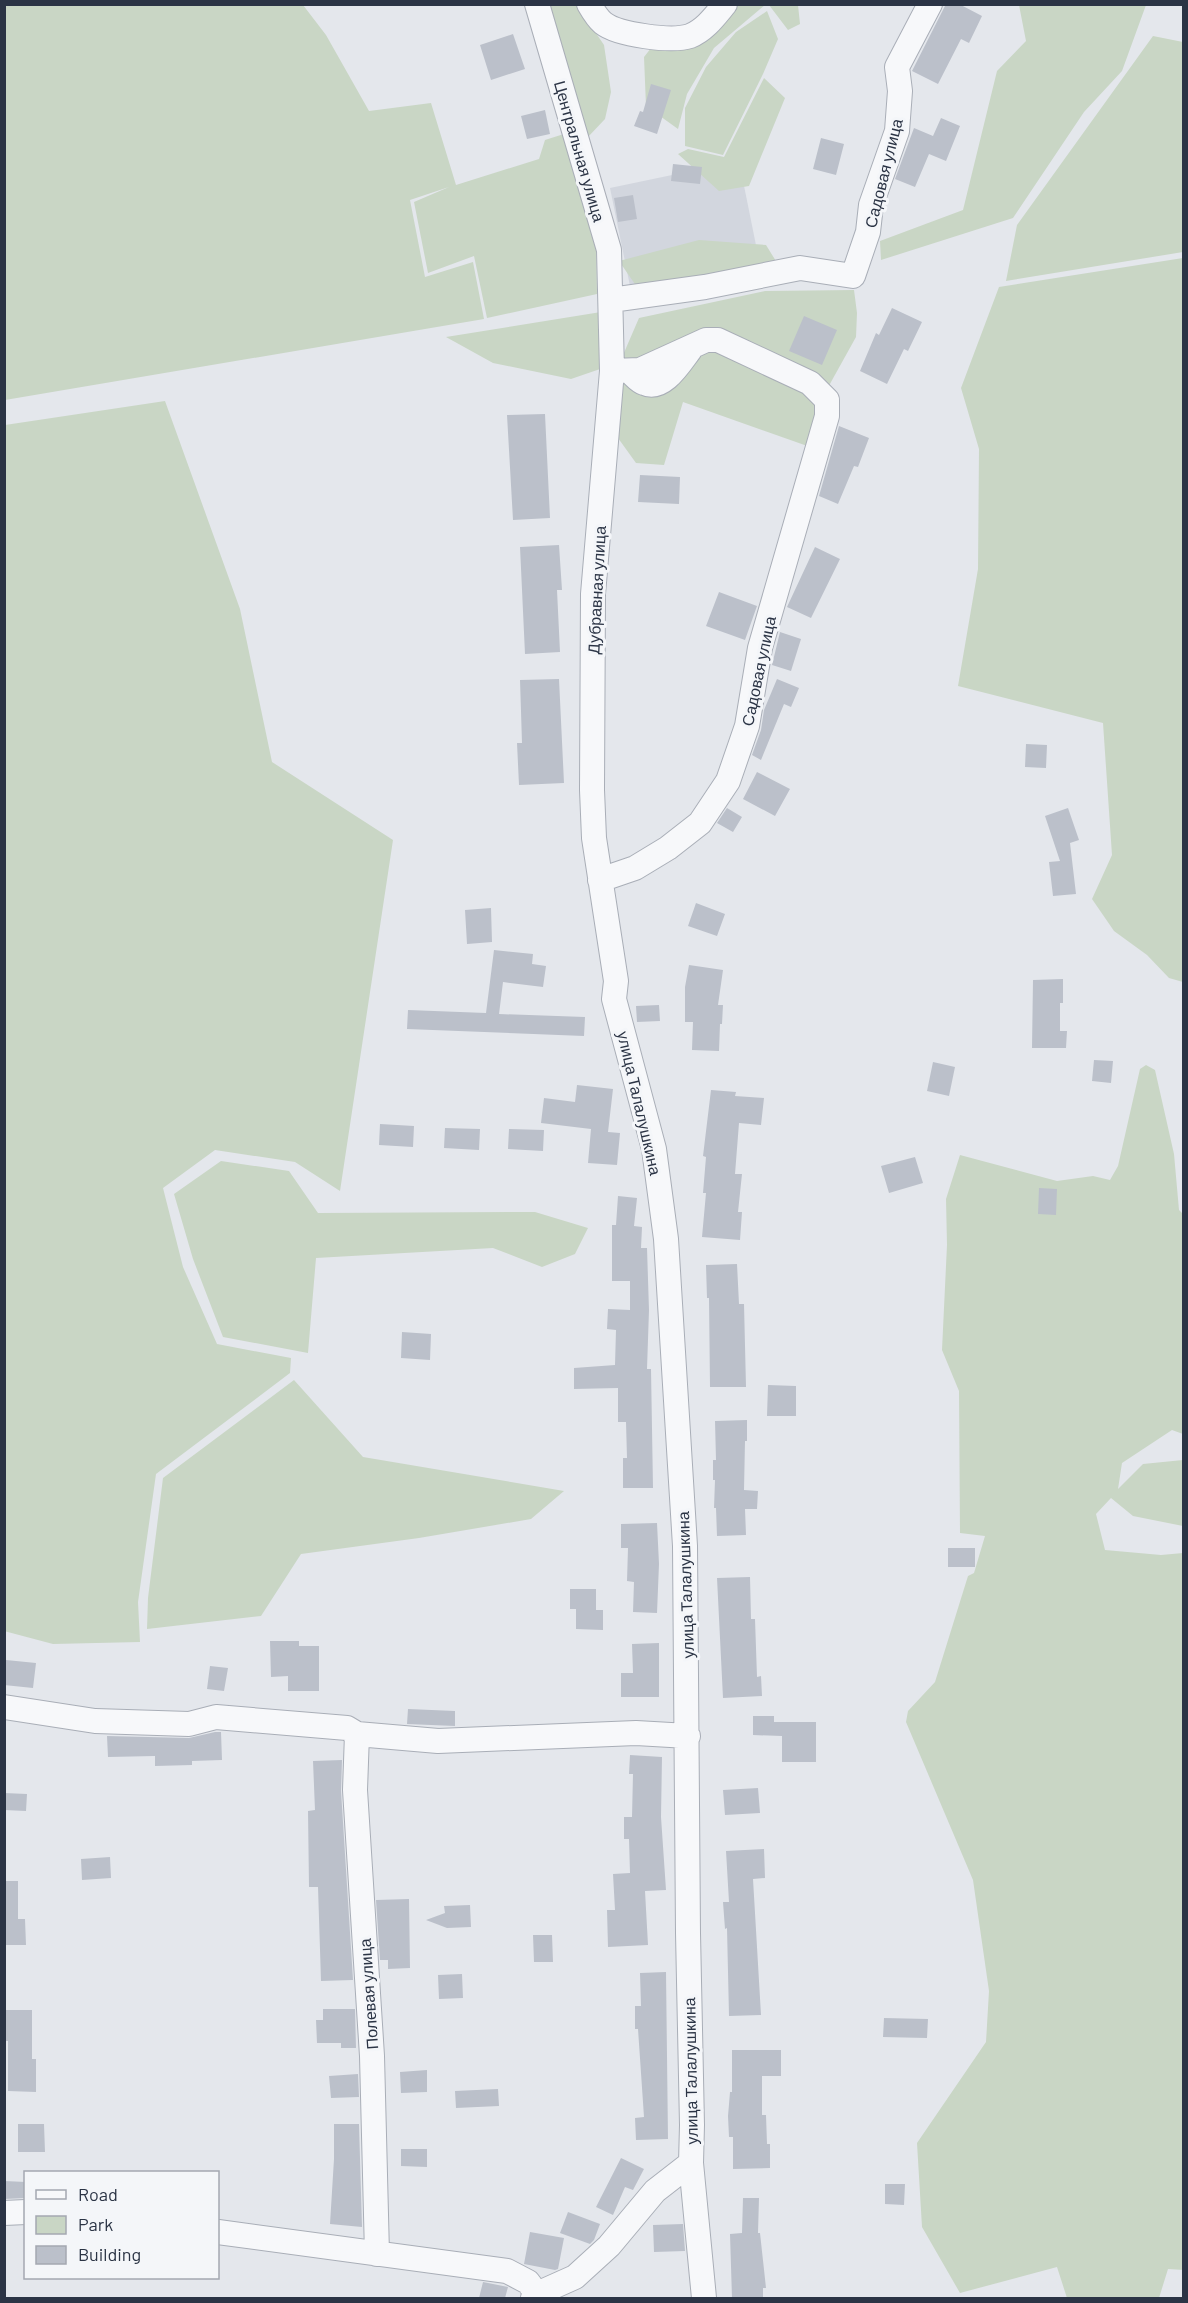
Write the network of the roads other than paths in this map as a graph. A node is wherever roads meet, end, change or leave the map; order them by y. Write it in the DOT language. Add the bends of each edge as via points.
graph roads {
  1 [pos="537,4"];
  2 [pos="589,4"];
  3 [pos="725,4"];
  4 [pos="930,4"];
  5 [pos="611,300"];
  6 [pos="621,371"];
  7 [pos="600,880"];
  8 [pos="4,1707"];
  9 [pos="357,1734"];
  10 [pos="688,1736"];
  11 [pos="691,2163"];
  12 [pos="4,2212"];
  13 [pos="24,2212"];
  14 [pos="219,2232"];
  15 [pos="377,2254"];
  16 [pos="535,2296"];
  17 [pos="704,2298"];
  1 -- 5 [label="street, Центральная улица" via="609,250"];
  2 -- 3 [label="street" via="603,23 615,29 649,37 679,38 691,36 706,26"];
  4 -- 5 [label="street, Садовая улица" via="897,67 897,131 871,205 868,232 853,276 800,268"];
  5 -- 6 [label="street, Дубравная улица"];
  6 -- 7 [label="street, Дубравная улица" via="593,594 592,790"];
  6 -- 7 [label="street, Садовая улица" via="639,370 706,340 718,340 810,383 827,400 827,416 760,648 747,726 728,782 700,823 635,868"];
  7 -- 10 [label="street, улица Талалушкина" via="616,981 614,999 654,1149 666,1239 685,1546"];
  8 -- 9 [label="street" via="95,1720 189,1724 216,1717 347,1728"];
  9 -- 10 [label="street" via="438,1741 636,1733"];
  9 -- 15 [label="street, Полевая улица" via="356,1790 372,2056"];
  10 -- 11 [label="street, улица Талалушкина"];
  11 -- 16 [label="street" via="655,2191 609,2246 574,2277"];
  11 -- 17 [label="street, улица Талалушкина"];
  12 -- 13 [label="street"];
  14 -- 15 [label="street"];
  15 -- 16 [label="street" via="507,2271 528,2282"];
}
